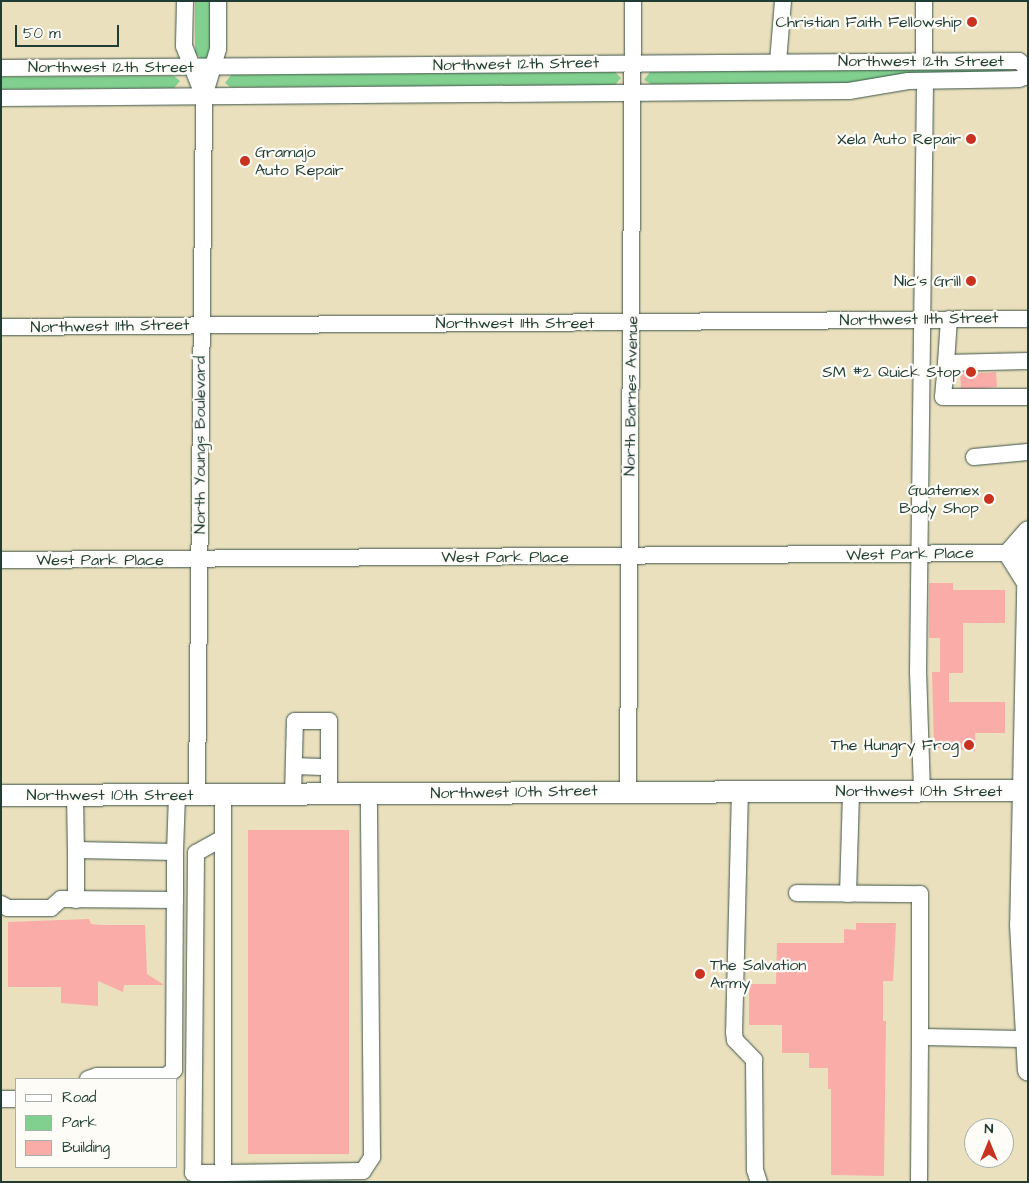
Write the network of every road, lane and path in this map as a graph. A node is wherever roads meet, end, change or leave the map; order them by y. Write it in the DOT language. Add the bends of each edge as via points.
graph roads {
  1 [pos="185,1"];
  2 [pos="218,1"];
  3 [pos="633,1"];
  4 [pos="783,1"];
  5 [pos="924,1"];
  6 [pos="924,61"];
  7 [pos="633,62"];
  8 [pos="778,62"];
  9 [pos="192,66"];
  10 [pos="213,66"];
  11 [pos="1,68"];
  12 [pos="1028,69"];
  13 [pos="1028,76"];
  14 [pos="925,81"];
  15 [pos="634,94"];
  16 [pos="204,97"];
  17 [pos="1,98"];
  18 [pos="922,319"];
  19 [pos="949,319"];
  20 [pos="1028,319"];
  21 [pos="632,322"];
  22 [pos="200,325"];
  23 [pos="1,327"];
  24 [pos="1028,361"];
  25 [pos="946,363"];
  26 [pos="1028,397"];
  27 [pos="1028,452"];
  28 [pos="974,457"];
  29 [pos="1028,531"];
  30 [pos="1018,552"];
  31 [pos="920,554"];
  32 [pos="630,556"];
  33 [pos="200,559"];
  34 [pos="1,560"];
  35 [pos="1028,563"];
  36 [pos="1027,582"];
  37 [pos="294,766"];
  38 [pos="329,767"];
  39 [pos="628,790"];
  40 [pos="740,790"];
  41 [pos="1025,790"];
  42 [pos="922,791"];
  43 [pos="850,792"];
  44 [pos="187,794"];
  45 [pos="293,794"];
  46 [pos="369,794"];
  47 [pos="1,795"];
  48 [pos="75,795"];
  49 [pos="223,795"];
  50 [pos="329,795"];
  51 [pos="222,838"];
  52 [pos="76,850"];
  53 [pos="176,852"];
  54 [pos="797,893"];
  55 [pos="848,894"];
  56 [pos="76,900"];
  57 [pos="176,900"];
  58 [pos="1,904"];
  59 [pos="920,1037"];
  60 [pos="1024,1039"];
  61 [pos="1028,1070"];
  62 [pos="91,1078"];
  63 [pos="1,1099"];
  64 [pos="15,1099"];
  65 [pos="223,1173"];
  66 [pos="759,1182"];
  67 [pos="919,1182"];
  1 -- 9 [label="street, North Youngs Boulevard" via="184,46"];
  2 -- 10 [label="street, North Youngs Boulevard" via="218,49"];
  3 -- 7 [label="street, North Barnes Avenue"];
  4 -- 8 [label="street"];
  5 -- 6 [label="street"];
  6 -- 8 [label="street, Northwest 12th Street"];
  6 -- 12 [label="street, Northwest 12th Street" via="1019,61"];
  7 -- 8 [label="street, Northwest 12th Street"];
  7 -- 10 [label="street, Northwest 12th Street"];
  7 -- 15 [label="street, North Barnes Avenue"];
  9 -- 10 [label="street, Northwest 12th Street"];
  9 -- 11 [label="street, Northwest 12th Street"];
  9 -- 16 [label="street, North Youngs Boulevard"];
  10 -- 16 [label="street, North Youngs Boulevard"];
  13 -- 14 [label="street, Northwest 12th Street"];
  14 -- 15 [label="street, Northwest 12th Street" via="849,91"];
  14 -- 18 [label="street"];
  15 -- 16 [label="street, Northwest 12th Street"];
  15 -- 21 [label="street, North Barnes Avenue"];
  16 -- 17 [label="street, Northwest 12th Street"];
  16 -- 22 [label="street, North Youngs Boulevard"];
  18 -- 19 [label="street, Northwest 11th Street"];
  18 -- 21 [label="street, Northwest 11th Street"];
  18 -- 31 [label="street"];
  19 -- 20 [label="street, Northwest 11th Street"];
  19 -- 25 [label="street"];
  21 -- 22 [label="street, Northwest 11th Street"];
  21 -- 32 [label="street, North Barnes Avenue"];
  22 -- 23 [label="street, Northwest 11th Street"];
  22 -- 33 [label="street, North Youngs Boulevard"];
  24 -- 25 [label="street"];
  25 -- 26 [label="street" via="943,397"];
  27 -- 28 [label="street"];
  29 -- 30 [label="main road"];
  30 -- 31 [label="street, West Park Place"];
  30 -- 35 [label="main road"];
  30 -- 36 [label="main road"];
  31 -- 32 [label="street, West Park Place"];
  31 -- 42 [label="street" via="918,673"];
  32 -- 33 [label="street, West Park Place"];
  32 -- 39 [label="street, North Barnes Avenue"];
  33 -- 34 [label="street, West Park Place"];
  33 -- 44 [label="street, North Youngs Boulevard"];
  35 -- 36 [label="main road"];
  36 -- 41 [label="main road"];
  37 -- 38 [label="street"];
  37 -- 38 [label="street" via="295,722 329,721"];
  37 -- 45 [label="street"];
  38 -- 50 [label="street"];
  39 -- 40 [label="main road, Northwest 10th Street"];
  39 -- 46 [label="main road, Northwest 10th Street"];
  40 -- 43 [label="main road, Northwest 10th Street"];
  40 -- 66 [label="street" via="734,1032 735,1040 754,1060 755,1170"];
  41 -- 42 [label="main road, Northwest 10th Street"];
  41 -- 60 [label="main road" via="1020,924"];
  42 -- 43 [label="main road, Northwest 10th Street"];
  43 -- 55 [label="street"];
  44 -- 48 [label="main road, Northwest 10th Street"];
  44 -- 49 [label="main road, Northwest 10th Street"];
  44 -- 53 [label="street, North Youngs Boulevard"];
  45 -- 49 [label="main road, Northwest 10th Street"];
  45 -- 50 [label="main road, Northwest 10th Street"];
  46 -- 50 [label="main road, Northwest 10th Street"];
  46 -- 65 [label="street" via="372,1157 363,1171"];
  47 -- 48 [label="main road, Northwest 10th Street"];
  48 -- 52 [label="street"];
  49 -- 51 [label="street"];
  51 -- 65 [label="street"];
  51 -- 65 [label="street" via="196,854 193,1173"];
  52 -- 53 [label="street"];
  52 -- 56 [label="street"];
  53 -- 57 [label="street, North Youngs Boulevard"];
  54 -- 55 [label="street"];
  55 -- 59 [label="street" via="920,894"];
  56 -- 57 [label="street"];
  56 -- 58 [label="street" via="61,899 51,908 8,908"];
  57 -- 62 [label="street, North Youngs Boulevard" via="174,1070 166,1076"];
  59 -- 60 [label="street"];
  59 -- 67 [label="street"];
  60 -- 61 [label="main road"];
  63 -- 64 [label="street"];
}
